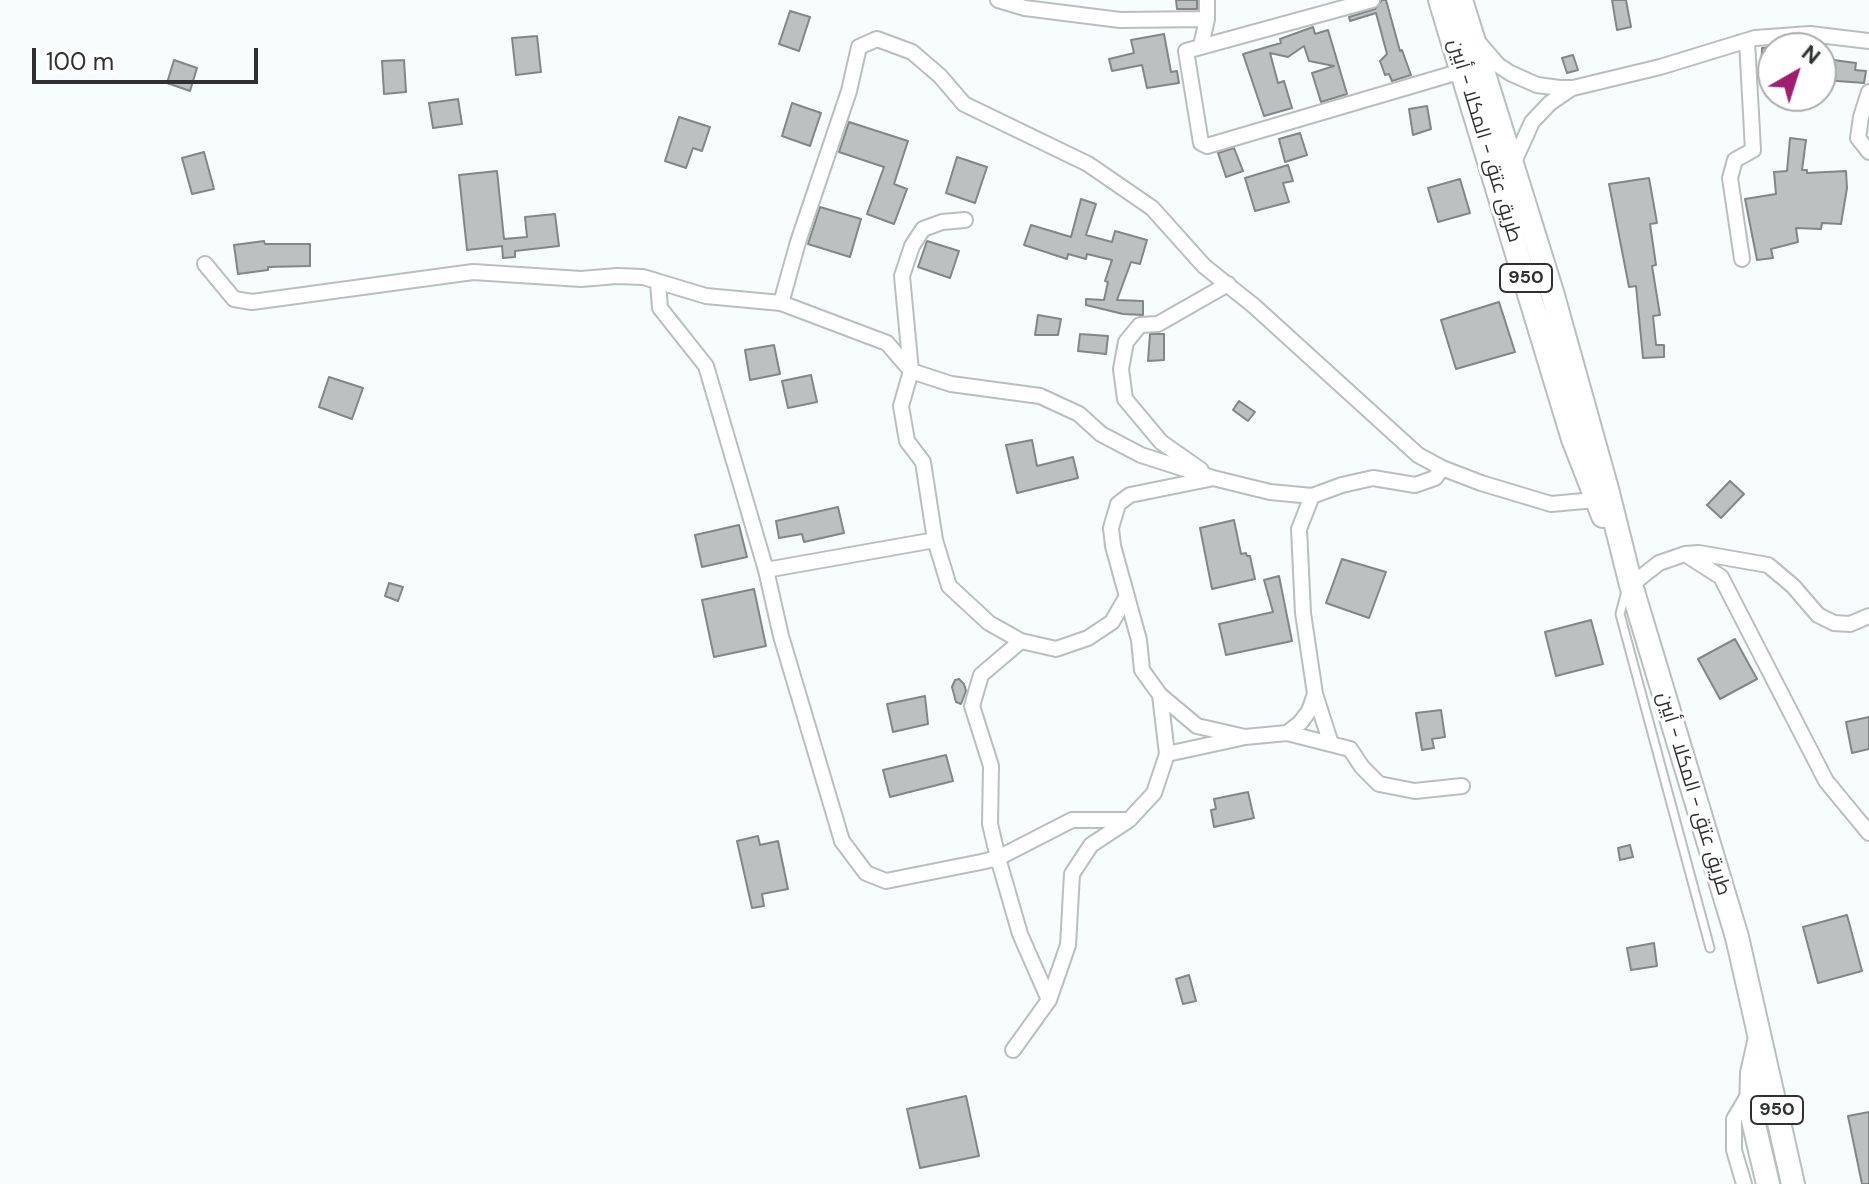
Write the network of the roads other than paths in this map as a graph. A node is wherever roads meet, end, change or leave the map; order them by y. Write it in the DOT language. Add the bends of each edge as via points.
graph roads {
  1 [pos="998,0"];
  2 [pos="1207,0"];
  3 [pos="1372,0"];
  4 [pos="1440,0"];
  5 [pos="1461,0"];
  6 [pos="1207,19"];
  7 [pos="1472,35"];
  8 [pos="1747,41"];
  9 [pos="1869,41"];
  10 [pos="1201,46"];
  11 [pos="1462,71"];
  12 [pos="1573,88"];
  13 [pos="1869,92"];
  14 [pos="1869,152"];
  15 [pos="1513,164"];
  16 [pos="965,220"];
  17 [pos="1742,259"];
  18 [pos="205,264"];
  19 [pos="658,282"];
  20 [pos="1228,284"];
  21 [pos="781,303"];
  22 [pos="911,371"];
  23 [pos="1442,468"];
  24 [pos="1213,478"];
  25 [pos="1312,496"];
  26 [pos="1595,500"];
  27 [pos="935,540"];
  28 [pos="1622,553"];
  29 [pos="1685,554"];
  30 [pos="766,570"];
  31 [pos="1631,585"];
  32 [pos="1127,596"];
  33 [pos="1869,616"];
  34 [pos="1021,641"];
  35 [pos="1315,694"];
  36 [pos="1160,695"];
  37 [pos="1287,733"];
  38 [pos="1245,737"];
  39 [pos="1331,744"];
  40 [pos="1167,754"];
  41 [pos="1462,786"];
  42 [pos="1129,820"];
  43 [pos="1869,833"];
  44 [pos="998,858"];
  45 [pos="1710,948"];
  46 [pos="1049,1000"];
  47 [pos="1761,1037"];
  48 [pos="1013,1050"];
  49 [pos="1750,1092"];
  50 [pos="1744,1184"];
  51 [pos="1768,1184"];
  52 [pos="1793,1184"];
  1 -- 6 [label="street" via="1120,20"];
  2 -- 6 [label="street"];
  3 -- 10 [label="street"];
  4 -- 11 [label="main road, طريق عتق - المكلا - أبين / 950"];
  5 -- 7 [label="main road, طريق عتق - المكلا - أبين / 950"];
  6 -- 10 [label="street"];
  7 -- 12 [label="street" via="1498,65 1523,80"];
  7 -- 15 [label="main road, طريق عتق - المكلا - أبين / 950"];
  8 -- 9 [label="street" via="1810,34"];
  8 -- 12 [label="street"];
  8 -- 17 [label="street" via="1753,150 1735,160 1730,178"];
  10 -- 11 [label="street" via="1186,51 1201,143 1207,146"];
  11 -- 26 [label="main road, طريق عتق - المكلا - أبين / 950"];
  12 -- 15 [label="street" via="1532,122"];
  13 -- 14 [label="street" via="1858,138"];
  15 -- 28 [label="main road, طريق عتق - المكلا - أبين / 950"];
  16 -- 22 [label="street" via="923,229 912,246 902,276"];
  18 -- 19 [label="street" via="234,299 252,302 473,272 643,277"];
  19 -- 21 [label="street" via="706,296"];
  19 -- 30 [label="street" via="660,308 706,366"];
  20 -- 21 [label="street" via="1204,266 1152,208 1088,164 964,104 912,52 877,39 859,47"];
  20 -- 23 [label="street" via="1418,455"];
  20 -- 24 [label="street" via="1158,324 1140,325 1126,342 1121,369 1125,399 1161,442"];
  21 -- 22 [label="street" via="887,343"];
  22 -- 24 [label="street" via="951,384 1040,396 1079,414 1101,434 1141,455"];
  22 -- 27 [label="street" via="901,406 907,441 923,462"];
  23 -- 25 [label="street" via="1435,478 1415,485 1373,478"];
  23 -- 26 [label="street" via="1551,504"];
  24 -- 25 [label="street"];
  24 -- 32 [label="street" via="1149,489 1118,504 1111,528"];
  25 -- 35 [label="street" via="1299,529 1303,613"];
  26 -- 28 [label="main road, طريق عتق - المكلا - أبين / 950"];
  27 -- 30 [label="street"];
  27 -- 34 [label="street" via="949,586 989,623"];
  28 -- 31 [label="main road, طريق عتق - المكلا - أبين / 950"];
  29 -- 31 [label="street" via="1659,563"];
  29 -- 33 [label="street" via="1768,565 1818,615 1834,623 1850,624"];
  29 -- 43 [label="street" via="1721,577 1826,781"];
  30 -- 44 [label="street" via="842,841 866,873 886,881"];
  31 -- 45 [label="lane" via="1620,614"];
  31 -- 47 [label="main road, طريق عتق - المكلا - أبين / 950" via="1737,937"];
  32 -- 34 [label="street" via="1112,622 1088,638 1056,649"];
  32 -- 36 [label="street" via="1142,670"];
  34 -- 44 [label="street" via="981,675 972,706 991,766 990,824"];
  35 -- 37 [label="street" via="1309,711"];
  35 -- 39 [label="street"];
  36 -- 38 [label="street" via="1197,726"];
  36 -- 40 [label="street"];
  37 -- 38 [label="street"];
  37 -- 39 [label="street"];
  38 -- 40 [label="street"];
  39 -- 41 [label="street" via="1350,749 1379,784 1415,791"];
  40 -- 42 [label="street" via="1154,793"];
  42 -- 44 [label="street" via="1072,820"];
  42 -- 46 [label="street" via="1091,845 1072,874 1068,945"];
  44 -- 46 [label="street" via="1020,934"];
  46 -- 48 [label="street"];
  47 -- 49 [label="main road, طريق عتق - المكلا - أبين"];
  47 -- 52 [label="main road, طريق عتق - المكلا - أبين / 950"];
  49 -- 50 [label="street" via="1734,1119 1734,1150"];
  49 -- 51 [label="main road, طريق عتق - المكلا - أبين"];
}
